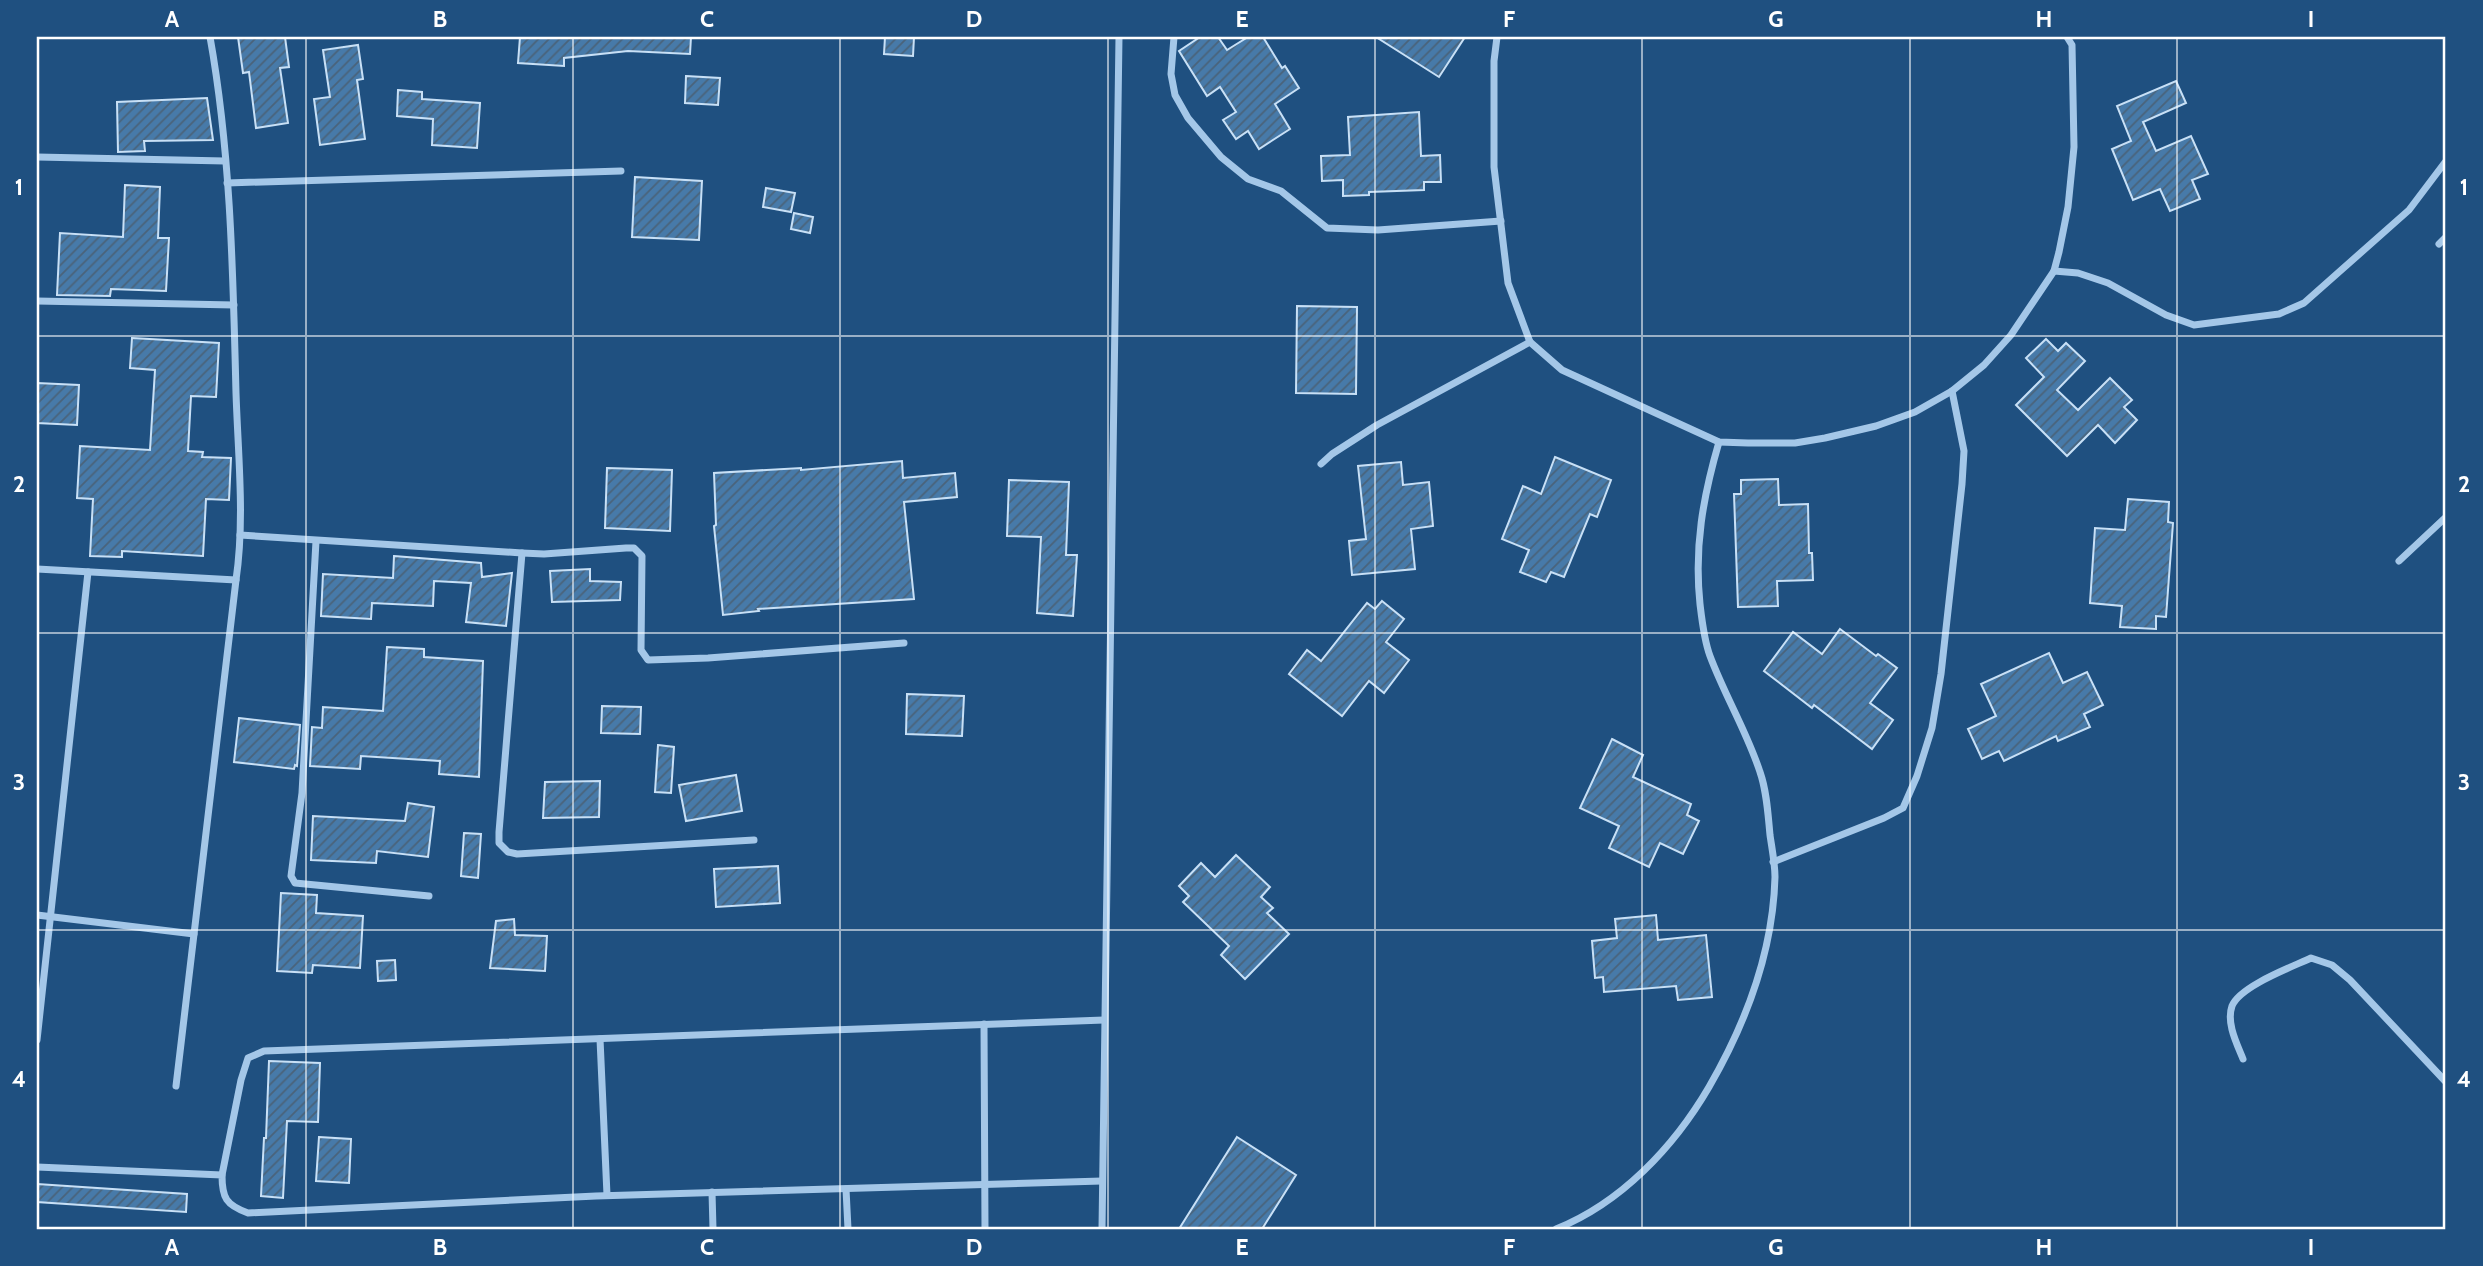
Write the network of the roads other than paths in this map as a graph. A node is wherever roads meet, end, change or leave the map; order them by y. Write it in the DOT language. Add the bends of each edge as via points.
graph roads {
  1 [pos="211,37"];
  2 [pos="1119,37"];
  3 [pos="1174,37"];
  4 [pos="1497,37"];
  5 [pos="2067,37"];
  6 [pos="2075,37"];
  7 [pos="2071,45"];
  8 [pos="37,157"];
  9 [pos="225,161"];
  10 [pos="2446,161"];
  11 [pos="621,171"];
  12 [pos="227,183"];
  13 [pos="1500,221"];
  14 [pos="2446,237"];
  15 [pos="2439,244"];
  16 [pos="2054,271"];
  17 [pos="37,301"];
  18 [pos="234,305"];
  19 [pos="1530,342"];
  20 [pos="1952,391"];
  21 [pos="1719,442"];
  22 [pos="1321,464"];
  23 [pos="2446,517"];
  24 [pos="240,535"];
  25 [pos="316,541"];
  26 [pos="522,554"];
  27 [pos="2399,561"];
  28 [pos="37,569"];
  29 [pos="88,572"];
  30 [pos="236,580"];
  31 [pos="904,643"];
  32 [pos="754,840"];
  33 [pos="1773,862"];
  34 [pos="429,896"];
  35 [pos="37,915"];
  36 [pos="49,916"];
  37 [pos="194,934"];
  38 [pos="1104,1020"];
  39 [pos="984,1024"];
  40 [pos="600,1039"];
  41 [pos="37,1040"];
  42 [pos="2243,1059"];
  43 [pos="2446,1082"];
  44 [pos="176,1086"];
  45 [pos="37,1167"];
  46 [pos="222,1175"];
  47 [pos="1102,1181"];
  48 [pos="984,1185"];
  49 [pos="846,1189"];
  50 [pos="712,1192"];
  51 [pos="607,1195"];
  52 [pos="713,1229"];
  53 [pos="848,1229"];
  54 [pos="985,1229"];
  55 [pos="1102,1229"];
  56 [pos="1556,1229"];
  1 -- 9 [label="street"];
  2 -- 38 [label="street"];
  3 -- 13 [label="street" via="1171,74 1175,95 1188,118 1221,157 1248,179 1281,191 1327,228 1378,230"];
  4 -- 13 [label="street" via="1493,167"];
  5 -- 7 [label="street"];
  6 -- 7 [label="street"];
  7 -- 16 [label="street" via="2074,146 2068,207"];
  8 -- 9 [label="street"];
  9 -- 12 [label="street"];
  10 -- 16 [label="street" via="2409,210 2304,303 2279,314 2194,325 2108,283"];
  11 -- 12 [label="street"];
  12 -- 18 [label="street"];
  13 -- 19 [label="street" via="1508,283"];
  14 -- 15 [label="street"];
  16 -- 20 [label="street" via="2011,335"];
  17 -- 18 [label="street"];
  18 -- 24 [label="street"];
  19 -- 21 [label="street" via="1562,370"];
  19 -- 22 [label="street" via="1377,425"];
  20 -- 21 [label="street" via="1915,412 1825,438 1795,443"];
  20 -- 33 [label="street" via="1964,451 1962,484 1941,674 1932,728 1917,776 1902,808"];
  21 -- 33 [label="street" via="1699,528 1696,572 1701,617 1709,653 1761,775"];
  23 -- 27 [label="street"];
  24 -- 25 [label="street"];
  24 -- 30 [label="street"];
  25 -- 26 [label="street"];
  25 -- 34 [label="street" via="302,793 291,877 295,883"];
  26 -- 31 [label="street" via="639,551 641,650 648,660"];
  26 -- 32 [label="street" via="499,844 517,854"];
  28 -- 29 [label="street"];
  29 -- 30 [label="street"];
  29 -- 36 [label="street"];
  30 -- 37 [label="street"];
  33 -- 56 [label="street" via="1769,934 1759,981 1728,1053 1691,1117 1618,1194"];
  35 -- 36 [label="street"];
  36 -- 37 [label="street"];
  36 -- 41 [label="street"];
  37 -- 44 [label="street"];
  38 -- 39 [label="street"];
  38 -- 47 [label="street"];
  39 -- 40 [label="street"];
  39 -- 48 [label="street"];
  40 -- 46 [label="street" via="264,1051 248,1058"];
  40 -- 51 [label="street"];
  42 -- 43 [label="street" via="2231,1024 2232,1007 2240,994 2311,958 2332,965 2350,980"];
  45 -- 46 [label="street"];
  46 -- 51 [label="street" via="222,1193 228,1202 248,1213"];
  47 -- 48 [label="street"];
  47 -- 55 [label="street"];
  48 -- 49 [label="street"];
  48 -- 54 [label="street"];
  49 -- 50 [label="street"];
  49 -- 53 [label="street"];
  50 -- 51 [label="street"];
  50 -- 52 [label="street"];
}
